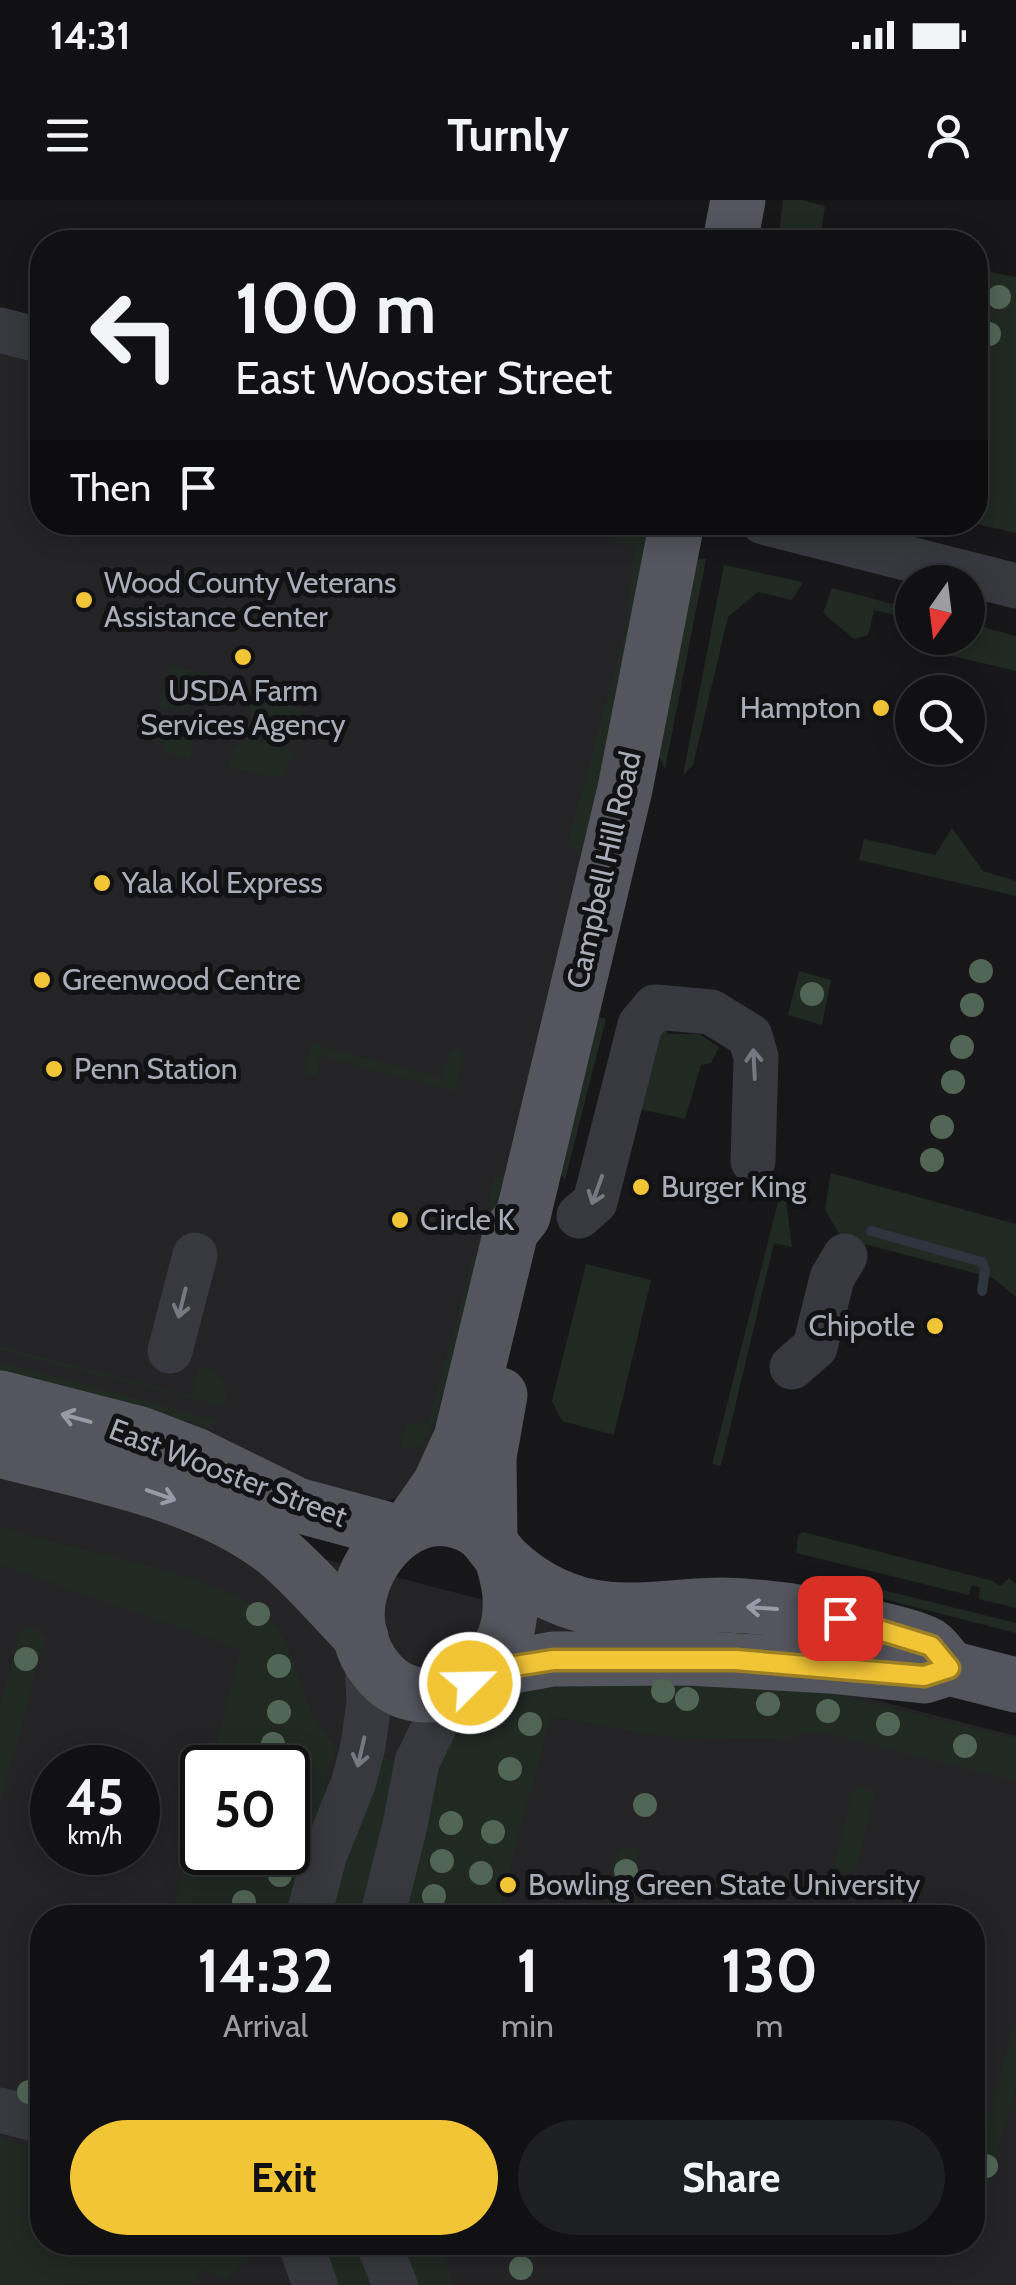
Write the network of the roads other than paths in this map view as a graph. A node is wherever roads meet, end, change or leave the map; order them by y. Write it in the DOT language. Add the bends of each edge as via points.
graph roads {
  1 [pos="738,200"];
  2 [pos="732,230"];
  3 [pos="0,330"];
  4 [pos="30,338"];
  5 [pos="674,535"];
  6 [pos="814,535"];
  7 [pos="1016,586"];
  8 [pos="753,1161"];
  9 [pos="523,1216"];
  10 [pos="579,1216"];
  11 [pos="194,1255"];
  12 [pos="845,1256"];
  13 [pos="170,1352"];
  14 [pos="792,1366"];
  15 [pos="0,1398"];
  16 [pos="0,1450"];
  17 [pos="405,1528"];
  18 [pos="496,1550"];
  19 [pos="364,1646"];
  20 [pos="949,1668"];
  21 [pos="471,1680"];
  22 [pos="1016,1685"];
  23 [pos="311,1905"];
  24 [pos="385,1905"];
  25 [pos="0,2110"];
  26 [pos="30,2118"];
  27 [pos="305,2255"];
  28 [pos="383,2255"];
  29 [pos="315,2285"];
  30 [pos="395,2285"];
  1 -- 2 [label="main road"];
  3 -- 4 [label="street"];
  5 -- 9 [label="main road, Campbell Hill Road" via="624,789"];
  6 -- 7 [label="street"];
  8 -- 10 [label="street, one-way" via="756,1057 750,1036 711,1012 654,1008 640,1025 595,1202"];
  9 -- 17 [label="main road, Campbell Hill Road" via="512,1231 461,1438 440,1484"];
  9 -- 18 [label="main road, Campbell Hill Road" via="528,1234 490,1456"];
  11 -- 13 [label="street, one-way"];
  12 -- 14 [label="street" via="832,1278 815,1347"];
  17 -- 15 [label="main road, East Wooster Street, one-way" via="298,1505 140,1434"];
  16 -- 19 [label="main road, East Wooster Street, one-way" via="166,1496 244,1531 278,1553"];
  17 -- 18 [label="main road, East Wooster Street" via="454,1520 474,1528"];
  17 -- 19 [label="main road, East Wooster Street" via="384,1544 366,1574 357,1606"];
  20 -- 18 [label="main road, East Wooster Street, one-way" via="931,1646 814,1614 720,1605 624,1611 582,1605 541,1588"];
  18 -- 21 [label="main road" via="510,1584 510,1613 502,1643"];
  19 -- 21 [label="main road, East Wooster Street" via="388,1681 406,1692 432,1696"];
  19 -- 23 [label="street, one-way" via="369,1702 363,1746"];
  20 -- 21 [label="main road, East Wooster Street" via="924,1676 688,1658 553,1660"];
  20 -- 22 [label="main road, East Wooster Street"];
  21 -- 24 [label="street" via="437,1720 418,1762"];
  25 -- 26 [label="street"];
  27 -- 29 [label="street"];
  28 -- 30 [label="street"];
}
